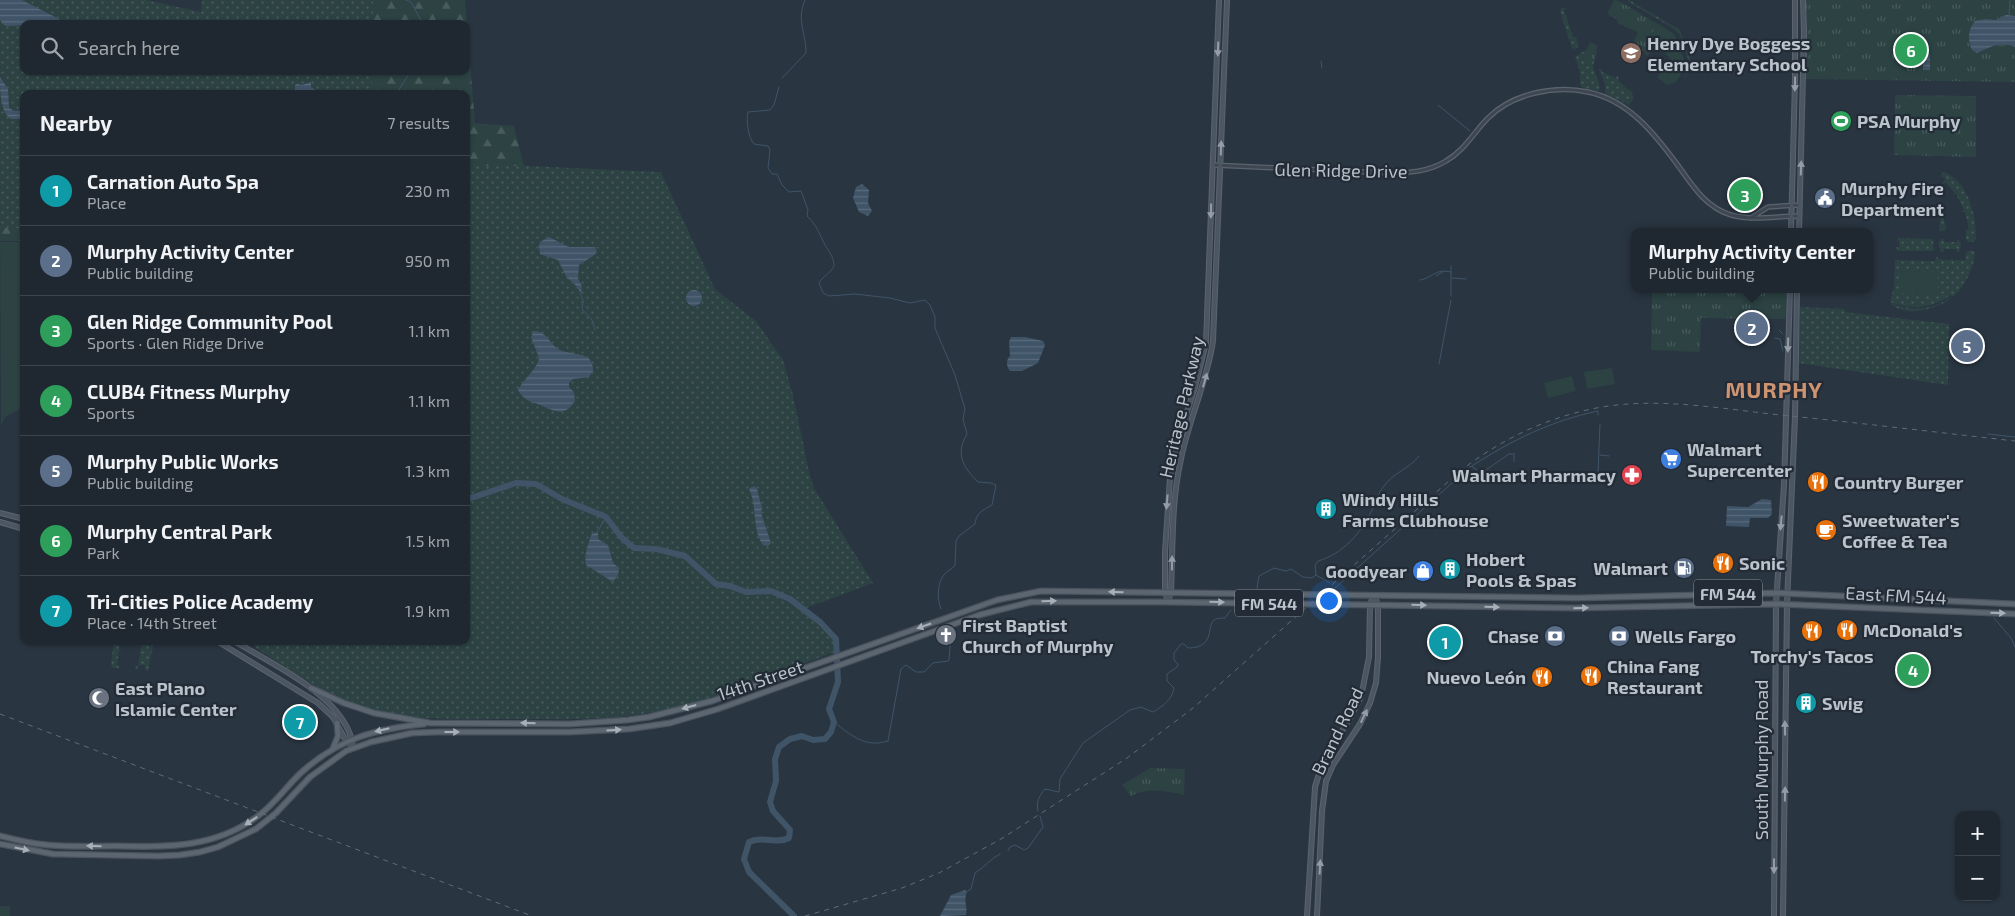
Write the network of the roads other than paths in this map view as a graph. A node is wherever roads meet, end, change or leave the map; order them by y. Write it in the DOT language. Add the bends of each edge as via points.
graph roads {
  1 [pos="1219,0"];
  2 [pos="1227,0"];
  3 [pos="1794,0"];
  4 [pos="1803,0"];
  5 [pos="1213,165"];
  6 [pos="1220,166"];
  7 [pos="1791,205"];
  8 [pos="1800,205"];
  9 [pos="1791,216"];
  10 [pos="1799,216"];
  11 [pos="1750,218"];
  12 [pos="1791,228"];
  13 [pos="1799,228"];
  14 [pos="1790,293"];
  15 [pos="1797,293"];
  16 [pos="1784,495"];
  17 [pos="1792,495"];
  18 [pos="0,513"];
  19 [pos="20,519"];
  20 [pos="1166,521"];
  21 [pos="1173,521"];
  22 [pos="0,522"];
  23 [pos="20,528"];
  24 [pos="1165,592"];
  25 [pos="1171,592"];
  26 [pos="1777,593"];
  27 [pos="1787,594"];
  28 [pos="1374,595"];
  29 [pos="1470,596"];
  30 [pos="1532,597"];
  31 [pos="1639,597"];
  32 [pos="1866,597"];
  33 [pos="1168,602"];
  34 [pos="1370,604"];
  35 [pos="1378,604"];
  36 [pos="1776,604"];
  37 [pos="1787,604"];
  38 [pos="2015,604"];
  39 [pos="1470,606"];
  40 [pos="1639,606"];
  41 [pos="1532,607"];
  42 [pos="1865,607"];
  43 [pos="2015,614"];
  44 [pos="224,645"];
  45 [pos="240,645"];
  46 [pos="1776,653"];
  47 [pos="1786,653"];
  48 [pos="1369,657"];
  49 [pos="1378,657"];
  50 [pos="263,659"];
  51 [pos="258,666"];
  52 [pos="311,688"];
  53 [pos="1776,692"];
  54 [pos="1785,692"];
  55 [pos="337,723"];
  56 [pos="430,723"];
  57 [pos="570,724"];
  58 [pos="570,732"];
  59 [pos="352,739"];
  60 [pos="346,742"];
  61 [pos="352,747"];
  62 [pos="332,749"];
  63 [pos="302,772"];
  64 [pos="310,777"];
  65 [pos="0,836"];
  66 [pos="0,844"];
  67 [pos="1307,916"];
  68 [pos="1317,916"];
  69 [pos="1774,916"];
  70 [pos="1783,916"];
  1 -- 5 [label="main road, Heritage Parkway, one-way"];
  6 -- 2 [label="main road, Heritage Parkway, one-way"];
  3 -- 7 [label="main road, one-way"];
  8 -- 4 [label="main road, one-way"];
  5 -- 6 [label="street, Glen Ridge Drive"];
  5 -- 20 [label="main road, Heritage Parkway, one-way" via="1206,343 1176,446"];
  6 -- 11 [label="street, Glen Ridge Drive" via="1412,173 1448,161 1488,118 1510,103 1548,90 1581,91 1628,110 1649,130 1703,199 1732,215"];
  21 -- 6 [label="main road, Heritage Parkway, one-way" via="1180,462 1208,370 1213,341"];
  7 -- 8 [label="street"];
  7 -- 9 [label="main road"];
  7 -- 11 [label="street" via="1768,207"];
  8 -- 10 [label="main road"];
  9 -- 10 [label="street, Glen Ridge Drive"];
  9 -- 11 [label="street, Glen Ridge Drive"];
  9 -- 12 [label="main road"];
  10 -- 13 [label="main road"];
  14 -- 16 [label="main road, South Murphy Road, one-way"];
  15 -- 17 [label="main road, South Murphy Road"];
  16 -- 17 [label="main road"];
  16 -- 26 [label="main road, South Murphy Road, one-way"];
  17 -- 27 [label="main road, South Murphy Road"];
  18 -- 19 [label="main road"];
  20 -- 21 [label="main road"];
  20 -- 24 [label="main road, Heritage Parkway"];
  25 -- 21 [label="main road, Heritage Parkway, one-way"];
  22 -- 23 [label="main road"];
  24 -- 25 [label="main road, 14th Street"];
  24 -- 33 [label="main road, Heritage Parkway"];
  24 -- 57 [label="main road, 14th Street, one-way" via="1029,592 997,600 687,708 649,717"];
  25 -- 28 [label="main road, FM 544"];
  25 -- 33 [label="main road, Heritage Parkway"];
  26 -- 27 [label="main road, FM 544"];
  26 -- 31 [label="main road, FM 544"];
  26 -- 36 [label="main road, South Murphy Road"];
  27 -- 32 [label="main road, East FM 544 / FM 544"];
  27 -- 37 [label="main road, South Murphy Road"];
  28 -- 29 [label="main road, FM 544"];
  28 -- 34 [label="main road, Brand Road"];
  28 -- 35 [label="main road, Brand Road"];
  29 -- 30 [label="main road, FM 544"];
  29 -- 39 [label="main road"];
  30 -- 31 [label="main road, FM 544"];
  30 -- 41 [label="main road"];
  31 -- 40 [label="main road"];
  32 -- 38 [label="main road, East FM 544 / FM 544"];
  32 -- 42 [label="main road"];
  33 -- 34 [label="main road, FM 544, one-way"];
  58 -- 33 [label="main road, 14th Street, one-way" via="651,726 694,717 979,615 1031,602"];
  34 -- 35 [label="main road, FM 544"];
  34 -- 48 [label="main road, Brand Road"];
  35 -- 39 [label="main road, FM 544, one-way"];
  35 -- 49 [label="main road, Brand Road"];
  36 -- 37 [label="main road, East FM 544 / FM 544"];
  36 -- 40 [label="main road, FM 544"];
  36 -- 46 [label="main road, South Murphy Road"];
  37 -- 42 [label="main road, East FM 544 / FM 544"];
  37 -- 47 [label="main road, South Murphy Road"];
  39 -- 41 [label="main road, FM 544, one-way"];
  41 -- 40 [label="main road, FM 544, one-way"];
  42 -- 43 [label="main road, East FM 544 / FM 544, one-way"];
  44 -- 51 [label="main road"];
  45 -- 50 [label="main road"];
  46 -- 47 [label="main road"];
  46 -- 53 [label="main road, South Murphy Road"];
  47 -- 54 [label="main road, South Murphy Road"];
  48 -- 49 [label="main road"];
  48 -- 67 [label="main road, Brand Road" via="1358,705 1323,761 1315,787"];
  68 -- 49 [label="main road, Brand Road, one-way" via="1326,781 1370,703"];
  50 -- 51 [label="main road"];
  50 -- 52 [label="main road"];
  51 -- 55 [label="main road" via="318,703"];
  52 -- 56 [label="main road" via="374,713"];
  52 -- 59 [label="main road" via="335,710"];
  53 -- 54 [label="main road"];
  53 -- 69 [label="main road, South Murphy Road, one-way"];
  70 -- 54 [label="main road, South Murphy Road, one-way"];
  55 -- 60 [label="main road"];
  55 -- 62 [label="main road" via="338,736"];
  57 -- 56 [label="main road, 14th Street, one-way"];
  56 -- 59 [label="main road, one-way" via="385,729"];
  57 -- 58 [label="main road"];
  61 -- 58 [label="main road, 14th Street, one-way" via="380,739 437,732"];
  59 -- 60 [label="main road"];
  59 -- 61 [label="main road"];
  60 -- 61 [label="main road"];
  60 -- 62 [label="main road"];
  61 -- 64 [label="main road, 14th Street"];
  62 -- 63 [label="main road"];
  63 -- 64 [label="main road"];
  63 -- 65 [label="main road, one-way" via="279,799 257,817 238,829 195,844 170,847 48,845"];
  66 -- 64 [label="main road, 14th Street, one-way" via="53,854 180,856 200,852 256,829 276,814"];
}
